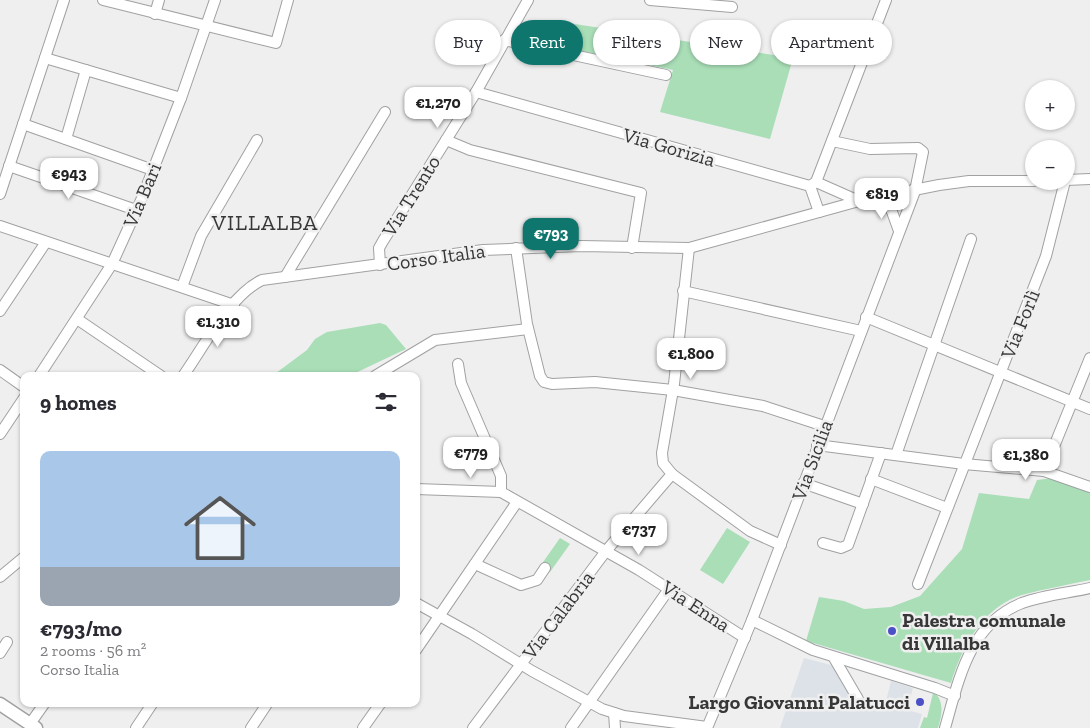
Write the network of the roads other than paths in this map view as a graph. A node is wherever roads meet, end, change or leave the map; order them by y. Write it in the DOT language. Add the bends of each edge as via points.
graph roads {
  1 [pos="64,0"];
  2 [pos="103,0"];
  3 [pos="159,0"];
  4 [pos="215,0"];
  5 [pos="288,0"];
  6 [pos="528,0"];
  7 [pos="650,0"];
  8 [pos="886,0"];
  9 [pos="732,8"];
  10 [pos="154,14"];
  11 [pos="206,27"];
  12 [pos="504,40"];
  13 [pos="45,58"];
  14 [pos="86,70"];
  15 [pos="666,75"];
  16 [pos="476,92"];
  17 [pos="181,98"];
  18 [pos="385,112"];
  19 [pos="23,124"];
  20 [pos="66,139"];
  21 [pos="257,140"];
  22 [pos="446,140"];
  23 [pos="832,141"];
  24 [pos="9,166"];
  25 [pos="153,170"];
  26 [pos="1090,179"];
  27 [pos="1075,180"];
  28 [pos="1025,181"];
  29 [pos="813,184"];
  30 [pos="1064,190"];
  31 [pos="915,191"];
  32 [pos="0,194"];
  33 [pos="880,198"];
  34 [pos="859,202"];
  35 [pos="136,210"];
  36 [pos="819,212"];
  37 [pos="0,226"];
  38 [pos="899,232"];
  39 [pos="971,239"];
  40 [pos="46,242"];
  41 [pos="516,248"];
  42 [pos="632,248"];
  43 [pos="689,248"];
  44 [pos="112,264"];
  45 [pos="380,265"];
  46 [pos="285,277"];
  47 [pos="182,287"];
  48 [pos="683,290"];
  49 [pos="234,305"];
  50 [pos="0,311"];
  51 [pos="77,318"];
  52 [pos="866,318"];
  53 [pos="528,329"];
  54 [pos="861,331"];
  55 [pos="934,345"];
  56 [pos="1090,358"];
  57 [pos="458,364"];
  58 [pos="0,370"];
  59 [pos="42,372"];
  60 [pos="155,372"];
  61 [pos="185,372"];
  62 [pos="382,372"];
  63 [pos="1001,372"];
  64 [pos="20,384"];
  65 [pos="673,390"];
  66 [pos="1072,401"];
  67 [pos="20,404"];
  68 [pos="1090,409"];
  69 [pos="824,426"];
  70 [pos="0,434"];
  71 [pos="817,445"];
  72 [pos="881,453"];
  73 [pos="896,455"];
  74 [pos="964,464"];
  75 [pos="1044,470"];
  76 [pos="672,474"];
  77 [pos="872,479"];
  78 [pos="803,483"];
  79 [pos="1090,487"];
  80 [pos="420,489"];
  81 [pos="501,492"];
  82 [pos="516,502"];
  83 [pos="863,504"];
  84 [pos="947,508"];
  85 [pos="823,543"];
  86 [pos="781,545"];
  87 [pos="606,550"];
  88 [pos="20,560"];
  89 [pos="474,564"];
  90 [pos="545,568"];
  91 [pos="0,576"];
  92 [pos="918,584"];
  93 [pos="1090,588"];
  94 [pos="669,589"];
  95 [pos="420,605"];
  96 [pos="439,616"];
  97 [pos="752,620"];
  98 [pos="745,638"];
  99 [pos="7,642"];
  100 [pos="420,644"];
  101 [pos="0,653"];
  102 [pos="834,658"];
  103 [pos="521,665"];
  104 [pos="954,696"];
  105 [pos="858,699"];
  106 [pos="590,703"];
  107 [pos="0,704"];
  108 [pos="42,707"];
  109 [pos="150,707"];
  110 [pos="265,707"];
  111 [pos="378,707"];
  112 [pos="614,713"];
  113 [pos="33,726"];
  114 [pos="136,728"];
  115 [pos="251,728"];
  116 [pos="363,728"];
  117 [pos="473,728"];
  118 [pos="571,728"];
  119 [pos="615,728"];
  120 [pos="707,728"];
  121 [pos="945,728"];
  1 -- 13 [label="street"];
  2 -- 10 [label="street"];
  3 -- 10 [label="street"];
  4 -- 11 [label="street, Via Bari"];
  5 -- 11 [label="street" via="276,43"];
  6 -- 12 [label="street, Via Trento"];
  7 -- 9 [label="street"];
  8 -- 23 [label="street"];
  10 -- 11 [label="street"];
  11 -- 17 [label="street, Via Bari"];
  12 -- 15 [label="street"];
  12 -- 16 [label="street, Via Trento"];
  13 -- 14 [label="street"];
  13 -- 19 [label="street"];
  14 -- 17 [label="street"];
  14 -- 20 [label="street"];
  16 -- 22 [label="street, Via Trento"];
  16 -- 29 [label="street, Via Gorizia"];
  17 -- 25 [label="street, Via Bari"];
  18 -- 46 [label="street"];
  19 -- 20 [label="street"];
  19 -- 24 [label="street"];
  20 -- 25 [label="street"];
  21 -- 47 [label="street" via="201,236"];
  22 -- 42 [label="street" via="470,150 641,193"];
  22 -- 45 [label="street, Via Trento" via="382,241"];
  23 -- 29 [label="street"];
  23 -- 31 [label="street, Via Sicilia" via="864,148 920,149 923,156"];
  24 -- 32 [label="street"];
  24 -- 35 [label="street"];
  25 -- 35 [label="street, Via Bari"];
  26 -- 27 [label="street"];
  28 -- 31 [label="street, Corso Italia" via="959,182"];
  29 -- 34 [label="street, Via Gorizia"];
  29 -- 36 [label="street"];
  30 -- 63 [label="street, Via Forlì" via="1046,256"];
  31 -- 33 [label="street, Corso Italia"];
  31 -- 38 [label="street, Via Sicilia"];
  33 -- 34 [label="street, Corso Italia"];
  33 -- 38 [label="street" via="891,209"];
  34 -- 36 [label="street, Corso Italia"];
  35 -- 44 [label="street, Via Bari"];
  36 -- 43 [label="street, Corso Italia"];
  37 -- 40 [label="street"];
  38 -- 52 [label="street, Via Sicilia"];
  39 -- 55 [label="street"];
  40 -- 44 [label="street"];
  40 -- 50 [label="street"];
  41 -- 42 [label="street, Corso Italia"];
  41 -- 45 [label="street, Corso Italia"];
  41 -- 53 [label="street"];
  42 -- 43 [label="street, Corso Italia"];
  43 -- 48 [label="street"];
  44 -- 47 [label="street"];
  44 -- 51 [label="street, Via Bari"];
  45 -- 46 [label="street, Corso Italia"];
  46 -- 49 [label="street, Corso Italia" via="255,284"];
  47 -- 49 [label="street"];
  48 -- 54 [label="street"];
  48 -- 65 [label="street"];
  49 -- 61 [label="street, Corso Italia"];
  51 -- 59 [label="street, Via Bari"];
  51 -- 60 [label="street"];
  52 -- 54 [label="street, Via Sicilia"];
  52 -- 55 [label="street"];
  53 -- 62 [label="street" via="435,340"];
  53 -- 65 [label="street" via="544,382 595,382"];
  54 -- 69 [label="street, Via Sicilia"];
  55 -- 63 [label="street"];
  55 -- 73 [label="street"];
  56 -- 66 [label="street"];
  57 -- 81 [label="street" via="460,380 500,473"];
  58 -- 64 [label="street"];
  63 -- 66 [label="street"];
  63 -- 74 [label="street, Via Forlì"];
  65 -- 69 [label="street" via="763,406"];
  65 -- 76 [label="street" via="662,456"];
  66 -- 68 [label="street"];
  66 -- 75 [label="street"];
  67 -- 70 [label="street"];
  69 -- 71 [label="street, Via Sicilia"];
  71 -- 72 [label="street"];
  71 -- 78 [label="street, Via Sicilia"];
  72 -- 73 [label="street"];
  72 -- 77 [label="street"];
  73 -- 74 [label="street"];
  74 -- 75 [label="street"];
  74 -- 84 [label="street, Via Forlì"];
  75 -- 79 [label="street"];
  76 -- 86 [label="street" via="750,531"];
  76 -- 87 [label="street, Via Calabria"];
  77 -- 83 [label="street"];
  77 -- 84 [label="street"];
  78 -- 83 [label="street"];
  78 -- 86 [label="street, Via Sicilia"];
  80 -- 81 [label="street"];
  81 -- 82 [label="street, Via Enna"];
  82 -- 87 [label="street, Via Enna"];
  82 -- 89 [label="street"];
  83 -- 85 [label="street" via="846,546 841,548"];
  84 -- 92 [label="street, Via Forlì"];
  86 -- 97 [label="street, Via Sicilia"];
  87 -- 94 [label="street, Via Enna"];
  87 -- 103 [label="street, Via Calabria"];
  88 -- 91 [label="street"];
  89 -- 90 [label="street" via="521,585 537,580"];
  89 -- 96 [label="street"];
  93 -- 104 [label="street" via="1027,602 994,620 980,633 972,647"];
  94 -- 98 [label="street, Via Enna"];
  94 -- 106 [label="street"];
  95 -- 96 [label="street"];
  96 -- 100 [label="street"];
  96 -- 103 [label="street"];
  97 -- 98 [label="street, Via Sicilia"];
  97 -- 102 [label="street" via="797,644"];
  98 -- 120 [label="street, Via Sicilia"];
  99 -- 101 [label="street"];
  102 -- 104 [label="street"];
  102 -- 105 [label="street"];
  103 -- 106 [label="street"];
  103 -- 117 [label="street, Via Calabria"];
  104 -- 121 [label="street"];
  106 -- 112 [label="street"];
  106 -- 118 [label="street"];
  107 -- 113 [label="main road"];
  108 -- 113 [label="street"];
  109 -- 114 [label="street"];
  110 -- 115 [label="street"];
  111 -- 116 [label="street"];
  112 -- 119 [label="street"];
  112 -- 120 [label="street"];
}
